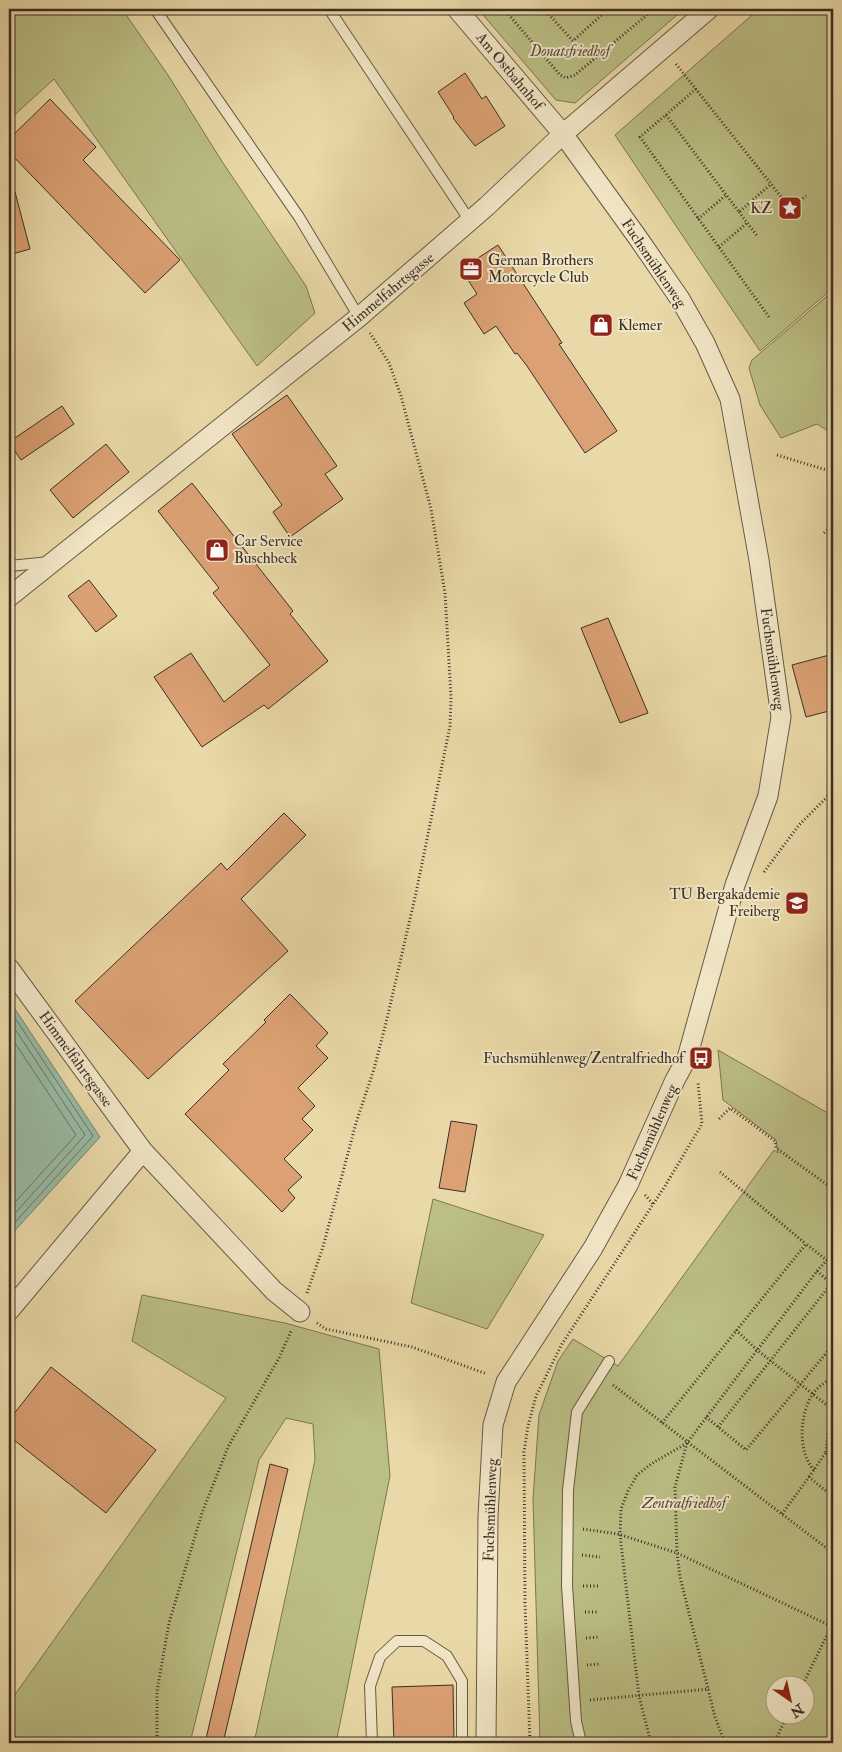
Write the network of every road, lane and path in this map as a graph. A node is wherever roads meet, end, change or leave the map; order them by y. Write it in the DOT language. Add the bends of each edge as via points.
graph roads {
  1 [pos="154,9"];
  2 [pos="328,9"];
  3 [pos="457,9"];
  4 [pos="504,9"];
  5 [pos="544,9"];
  6 [pos="608,9"];
  7 [pos="654,9"];
  8 [pos="709,9"];
  9 [pos="662,49"];
  10 [pos="696,89"];
  11 [pos="666,115"];
  12 [pos="563,134"];
  13 [pos="771,184"];
  14 [pos="726,195"];
  15 [pos="806,196"];
  16 [pos="739,212"];
  17 [pos="698,219"];
  18 [pos="470,220"];
  19 [pos="747,223"];
  20 [pos="758,237"];
  21 [pos="719,247"];
  22 [pos="359,317"];
  23 [pos="769,318"];
  24 [pos="777,455"];
  25 [pos="833,472"];
  26 [pos="833,525"];
  27 [pos="824,533"];
  28 [pos="55,562"];
  29 [pos="9,566"];
  30 [pos="9,598"];
  31 [pos="833,791"];
  32 [pos="763,873"];
  33 [pos="9,968"];
  34 [pos="699,1095"];
  35 [pos="719,1119"];
  36 [pos="143,1151"];
  37 [pos="720,1172"];
  38 [pos="833,1189"];
  39 [pos="806,1244"];
  40 [pos="827,1260"];
  41 [pos="833,1265"];
  42 [pos="817,1271"];
  43 [pos="832,1284"];
  44 [pos="9,1311"];
  45 [pos="300,1312"];
  46 [pos="736,1330"];
  47 [pos="341,1332"];
  48 [pos="833,1345"];
  49 [pos="757,1350"];
  50 [pos="771,1360"];
  51 [pos="609,1361"];
  52 [pos="600,1375"];
  53 [pos="833,1377"];
  54 [pos="506,1382"];
  55 [pos="800,1384"];
  56 [pos="813,1394"];
  57 [pos="833,1410"];
  58 [pos="833,1416"];
  59 [pos="706,1417"];
  60 [pos="662,1423"];
  61 [pos="718,1427"];
  62 [pos="687,1443"];
  63 [pos="826,1452"];
  64 [pos="833,1457"];
  65 [pos="814,1470"];
  66 [pos="809,1477"];
  67 [pos="833,1496"];
  68 [pos="782,1514"];
  69 [pos="568,1526"];
  70 [pos="620,1535"];
  71 [pos="833,1553"];
  72 [pos="677,1554"];
  73 [pos="832,1624"];
  74 [pos="808,1674"];
  75 [pos="709,1689"];
  76 [pos="639,1696"];
  77 [pos="575,1701"];
  78 [pos="783,1724"];
  79 [pos="157,1743"];
  80 [pos="372,1743"];
  81 [pos="462,1743"];
  82 [pos="486,1743"];
  83 [pos="530,1743"];
  84 [pos="581,1743"];
  85 [pos="651,1743"];
  86 [pos="725,1743"];
  87 [pos="774,1743"];
  1 -- 22 [label="lane" via="299,217"];
  2 -- 18 [label="lane"];
  3 -- 12 [label="street, Am Ostbahnhof"];
  4 -- 7 [label="path" via="566,78 575,75"];
  5 -- 6 [label="path" via="573,41"];
  8 -- 9 [label="street, Himmelfahrtsgasse"];
  9 -- 10 [label="path"];
  9 -- 12 [label="street, Himmelfahrtsgasse"];
  10 -- 11 [label="path"];
  10 -- 13 [label="path"];
  11 -- 14 [label="path"];
  11 -- 17 [label="path" via="640,137"];
  12 -- 18 [label="street, Himmelfahrtsgasse"];
  12 -- 54 [label="street, Fuchsmühlenweg" via="680,299 705,343 730,399 759,560 781,717 768,796 735,886 687,1058 624,1193 593,1248"];
  13 -- 15 [label="path" via="790,208"];
  13 -- 16 [label="path"];
  14 -- 16 [label="path"];
  14 -- 17 [label="path"];
  16 -- 19 [label="path"];
  17 -- 21 [label="path"];
  18 -- 22 [label="street, Himmelfahrtsgasse"];
  19 -- 20 [label="path"];
  19 -- 21 [label="path"];
  21 -- 23 [label="path"];
  22 -- 28 [label="street, Himmelfahrtsgasse"];
  22 -- 45 [label="path" via="389,363 431,509 445,593 450,726 419,883 386,1023 323,1247"];
  24 -- 25 [label="path"];
  26 -- 27 [label="path"];
  28 -- 29 [label="lane"];
  28 -- 30 [label="street, Himmelfahrtsgasse"];
  31 -- 32 [label="path" via="799,824"];
  33 -- 36 [label="street, Himmelfahrtsgasse"];
  34 -- 83 [label="path" via="702,1124 562,1344 536,1396 528,1426 524,1462"];
  35 -- 38 [label="path" via="730,1108 774,1141 776,1148"];
  36 -- 44 [label="street"];
  36 -- 45 [label="street, Himmelfahrtsgasse" via="274,1292"];
  37 -- 39 [label="path"];
  39 -- 40 [label="path"];
  39 -- 46 [label="path"];
  40 -- 41 [label="path"];
  40 -- 42 [label="path"];
  42 -- 43 [label="path"];
  42 -- 49 [label="path"];
  43 -- 50 [label="path"];
  45 -- 79 [label="path" via="279,1358 228,1447 202,1513 169,1624 157,1691"];
  46 -- 49 [label="path"];
  46 -- 60 [label="path"];
  47 -- 54 [label="path" via="412,1346"];
  48 -- 55 [label="path"];
  49 -- 50 [label="path"];
  49 -- 59 [label="path"];
  50 -- 55 [label="path"];
  50 -- 61 [label="path"];
  51 -- 52 [label="lane"];
  52 -- 60 [label="path"];
  52 -- 69 [label="lane" via="577,1412 568,1490"];
  53 -- 56 [label="path"];
  54 -- 82 [label="street, Fuchsmühlenweg" via="493,1425 488,1516"];
  55 -- 56 [label="path"];
  55 -- 61 [label="path" via="746,1450"];
  56 -- 57 [label="path"];
  56 -- 65 [label="path" via="806,1409 803,1437 804,1453"];
  58 -- 63 [label="path"];
  59 -- 61 [label="path"];
  59 -- 62 [label="path"];
  60 -- 62 [label="path"];
  62 -- 68 [label="path"];
  62 -- 70 [label="path" via="637,1475 621,1509"];
  62 -- 72 [label="path" via="676,1487"];
  63 -- 64 [label="path"];
  63 -- 65 [label="path"];
  65 -- 66 [label="path"];
  66 -- 67 [label="path"];
  66 -- 68 [label="path"];
  68 -- 71 [label="path"];
  69 -- 70 [label="path"];
  69 -- 77 [label="lane" via="567,1576"];
  70 -- 72 [label="path"];
  70 -- 76 [label="path"];
  72 -- 73 [label="path"];
  72 -- 75 [label="path" via="680,1578"];
  73 -- 74 [label="path"];
  75 -- 76 [label="path"];
  75 -- 86 [label="path"];
  76 -- 77 [label="path"];
  76 -- 85 [label="path"];
  77 -- 84 [label="lane"];
  78 -- 87 [label="path"];
  80 -- 81 [label="lane" via="370,1686 380,1657 398,1641 424,1641 447,1656 462,1680"];
}
